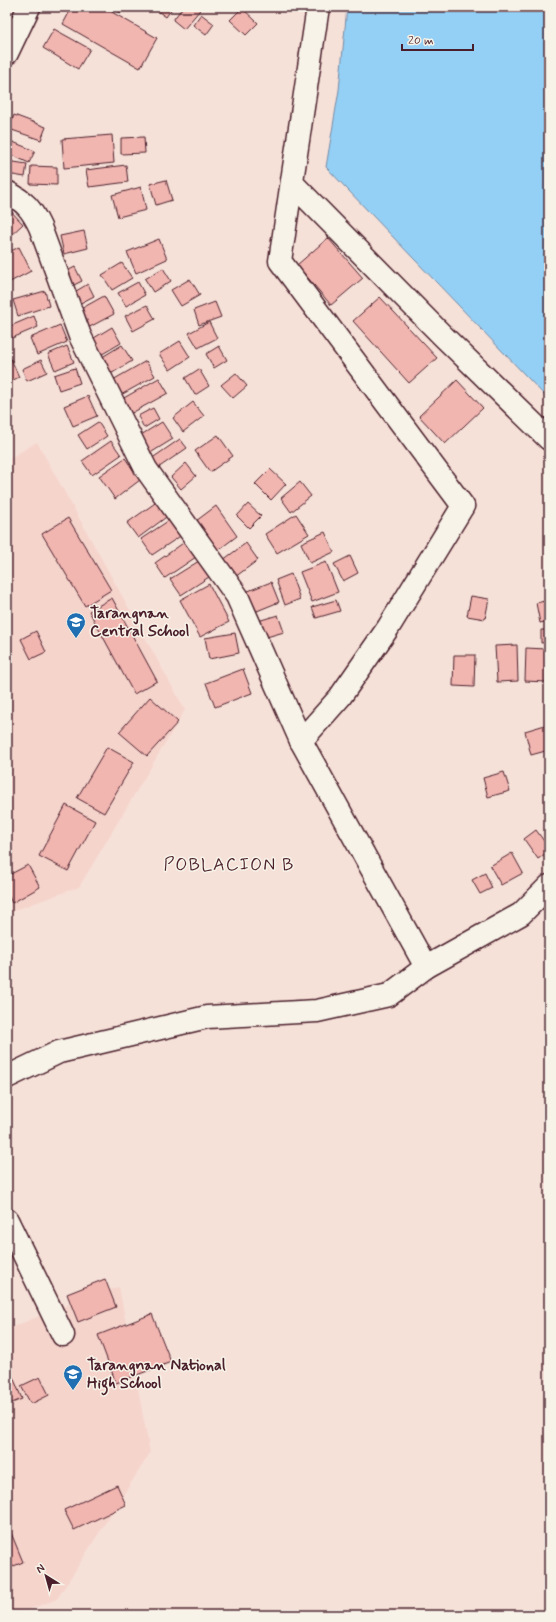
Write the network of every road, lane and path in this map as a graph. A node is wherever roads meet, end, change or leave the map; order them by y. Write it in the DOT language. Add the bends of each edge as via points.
graph roads {
  1 [pos="29,7"];
  2 [pos="318,7"];
  3 [pos="7,53"];
  4 [pos="292,183"];
  5 [pos="7,192"];
  6 [pos="549,439"];
  7 [pos="301,741"];
  8 [pos="549,886"];
  9 [pos="426,967"];
  10 [pos="7,1077"];
  11 [pos="7,1220"];
  12 [pos="63,1335"];
  1 -- 3 [label="street"];
  2 -- 4 [label="street"];
  4 -- 6 [label="street"];
  4 -- 7 [label="street" via="280,261 462,506 388,628 340,697"];
  5 -- 7 [label="street" via="32,210 80,336 146,469 236,596"];
  7 -- 9 [label="street"];
  8 -- 9 [label="street" via="521,914"];
  9 -- 10 [label="street" via="389,995 317,1011 207,1017 59,1052"];
  11 -- 12 [label="street"];
}
